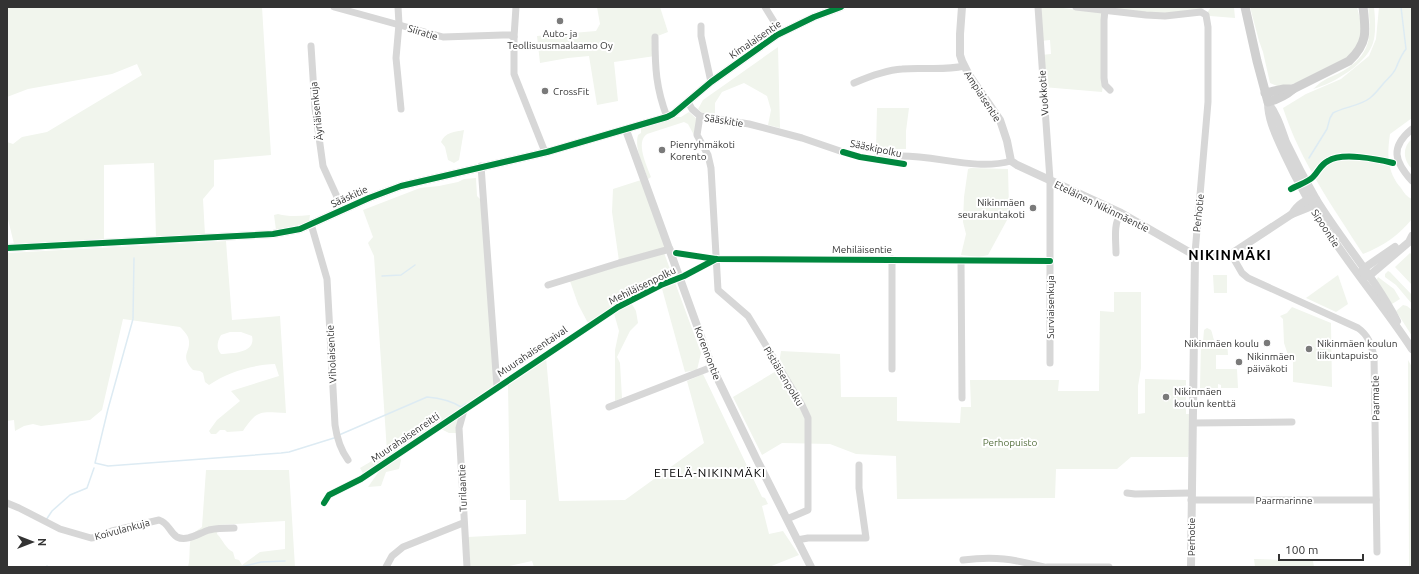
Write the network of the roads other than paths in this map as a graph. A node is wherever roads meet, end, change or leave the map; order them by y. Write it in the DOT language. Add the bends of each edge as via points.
graph roads {
  1 [pos="334,7"];
  2 [pos="398,7"];
  3 [pos="516,7"];
  4 [pos="765,7"];
  5 [pos="841,7"];
  6 [pos="962,7"];
  7 [pos="1038,7"];
  8 [pos="1076,7"];
  9 [pos="1245,7"];
  10 [pos="1363,7"];
  11 [pos="1105,10"];
  12 [pos="399,24"];
  13 [pos="701,26"];
  14 [pos="781,33"];
  15 [pos="514,37"];
  16 [pos="655,37"];
  17 [pos="310,46"];
  18 [pos="964,66"];
  19 [pos="711,82"];
  20 [pos="854,83"];
  21 [pos="1110,90"];
  22 [pos="1267,98"];
  23 [pos="688,102"];
  24 [pos="401,109"];
  25 [pos="700,116"];
  26 [pos="667,117"];
  27 [pos="1412,129"];
  28 [pos="626,130"];
  29 [pos="545,152"];
  30 [pos="843,152"];
  31 [pos="899,156"];
  32 [pos="1011,160"];
  33 [pos="482,166"];
  34 [pos="1050,180"];
  35 [pos="1412,181"];
  36 [pos="1312,201"];
  37 [pos="343,210"];
  38 [pos="1121,213"];
  39 [pos="311,224"];
  40 [pos="1412,235"];
  41 [pos="7,248"];
  42 [pos="670,249"];
  43 [pos="1116,253"];
  44 [pos="1195,254"];
  45 [pos="1231,254"];
  46 [pos="716,259"];
  47 [pos="892,259"];
  48 [pos="961,260"];
  49 [pos="1050,260"];
  50 [pos="1366,272"];
  51 [pos="680,277"];
  52 [pos="1360,277"];
  53 [pos="548,285"];
  54 [pos="579,332"];
  55 [pos="1410,346"];
  56 [pos="1050,363"];
  57 [pos="712,367"];
  58 [pos="892,369"];
  59 [pos="497,387"];
  60 [pos="962,398"];
  61 [pos="609,407"];
  62 [pos="464,410"];
  63 [pos="1292,422"];
  64 [pos="1193,423"];
  65 [pos="348,460"];
  66 [pos="859,465"];
  67 [pos="1127,492"];
  68 [pos="1191,496"];
  69 [pos="1376,500"];
  70 [pos="324,502"];
  71 [pos="7,503"];
  72 [pos="787,519"];
  73 [pos="463,523"];
  74 [pos="234,528"];
  75 [pos="797,540"];
  76 [pos="1377,552"];
  77 [pos="963,560"];
  78 [pos="386,567"];
  79 [pos="466,567"];
  80 [pos="811,567"];
  81 [pos="1046,567"];
  82 [pos="1108,567"];
  83 [pos="1191,567"];
  1 -- 12 [label="street, Siiratie"];
  2 -- 12 [label="street"];
  3 -- 15 [label="street"];
  4 -- 14 [label="street"];
  5 -- 14 [label="street, Kimalaisentie"];
  6 -- 18 [label="street, Ampiaisentie" via="960,55"];
  7 -- 34 [label="street, Vuokkotie"];
  8 -- 11 [label="street, Perhotie"];
  9 -- 22 [label="main road, Sipoontie"];
  10 -- 22 [label="main road" via="1365,33 1361,48 1355,56 1293,89 1284,89"];
  11 -- 21 [label="street" via="1104,78 1105,85"];
  11 -- 44 [label="street, Perhotie" via="1166,16 1202,12 1206,15 1208,102"];
  12 -- 15 [label="street, Siiratie" via="433,36"];
  12 -- 24 [label="street" via="396,58"];
  13 -- 19 [label="street"];
  14 -- 19 [label="street, Kimalaisentie"];
  15 -- 29 [label="street" via="514,74"];
  16 -- 26 [label="street" via="657,82"];
  17 -- 37 [label="street, Äyriäisenkuja" via="323,166"];
  18 -- 20 [label="street" via="947,69 900,69"];
  18 -- 32 [label="street, Ampiaisentie" via="1000,120"];
  19 -- 23 [label="street, Kimalaisentie"];
  22 -- 36 [label="street, Sipoontie"];
  23 -- 25 [label="street, Sääskitie"];
  23 -- 26 [label="street, Sääskitie"];
  25 -- 30 [label="street, Sääskitie" via="749,124"];
  25 -- 46 [label="street" via="697,135 708,155 711,168"];
  26 -- 28 [label="street, Sääskitie"];
  27 -- 35 [label="street" via="1401,140 1397,154 1399,165"];
  28 -- 29 [label="street, Sääskitie"];
  28 -- 42 [label="street, Korennontie"];
  29 -- 33 [label="street, Sääskitie"];
  31 -- 32 [label="street" via="965,163 1000,164"];
  32 -- 34 [label="street, Eteläinen Nikinmäentie"];
  33 -- 37 [label="street, Sääskitie" via="401,186"];
  33 -- 59 [label="street"];
  34 -- 38 [label="street, Eteläinen Nikinmäentie"];
  34 -- 49 [label="street, Surviaisenkuja"];
  36 -- 45 [label="street, Eteläinen Nikinmäentie"];
  36 -- 50 [label="street, Sipoontie"];
  36 -- 52 [label="street, Sipoontie" via="1329,233"];
  37 -- 39 [label="street, Sääskitie"];
  38 -- 43 [label="street" via="1116,226"];
  38 -- 44 [label="street, Eteläinen Nikinmäentie"];
  39 -- 41 [label="street, Sääskitie" via="300,229 273,234"];
  39 -- 65 [label="street, Viholaisentie" via="327,279 336,432 340,448"];
  40 -- 50 [label="street" via="1409,242"];
  42 -- 51 [label="street, Korennontie"];
  42 -- 53 [label="street"];
  44 -- 45 [label="street, Eteläinen Nikinmäentie"];
  44 -- 64 [label="street, Perhotie"];
  45 -- 69 [label="street, Paarmatie" via="1242,273 1248,278 1358,328 1369,339 1374,356"];
  46 -- 47 [label="street, Mehiläisentie"];
  46 -- 51 [label="street, Mehiläisenpolku"];
  46 -- 72 [label="street, Pistiäisenpolku" via="718,290 748,316 808,418 808,510"];
  47 -- 48 [label="street, Mehiläisentie"];
  47 -- 58 [label="street"];
  48 -- 49 [label="street, Mehiläisentie"];
  48 -- 60 [label="street"];
  49 -- 56 [label="street, Surviaisenkuja"];
  50 -- 52 [label="street"];
  50 -- 55 [label="street, Sipoontie" via="1394,315"];
  51 -- 54 [label="street, Mehiläisenpolku" via="618,306"];
  51 -- 57 [label="street, Korennontie"];
  52 -- 55 [label="street, Sipoontie"];
  54 -- 59 [label="street, Muurahaisentaival"];
  57 -- 61 [label="street"];
  57 -- 72 [label="street, Korennontie"];
  59 -- 62 [label="street, Muurahaisenreitti"];
  62 -- 70 [label="street, Muurahaisenreitti" via="361,479 330,495"];
  62 -- 73 [label="street, Turilaantie" via="460,428"];
  63 -- 64 [label="street"];
  64 -- 68 [label="street, Perhotie"];
  66 -- 75 [label="street" via="859,488 866,538"];
  67 -- 68 [label="street, Paarmarinne"];
  68 -- 69 [label="street, Paarmarinne"];
  68 -- 83 [label="street, Perhotie"];
  69 -- 76 [label="street, Paarmatie"];
  71 -- 74 [label="street, Koivulankuja" via="60,529 91,538 112,530 159,520 168,525 177,537 185,539 209,530"];
  72 -- 75 [label="street, Korennontie"];
  73 -- 78 [label="street" via="403,547 392,556"];
  73 -- 79 [label="street, Turilaantie"];
  75 -- 80 [label="street, Korennontie"];
  77 -- 81 [label="street" via="1009,558"];
  81 -- 82 [label="street"];
}
